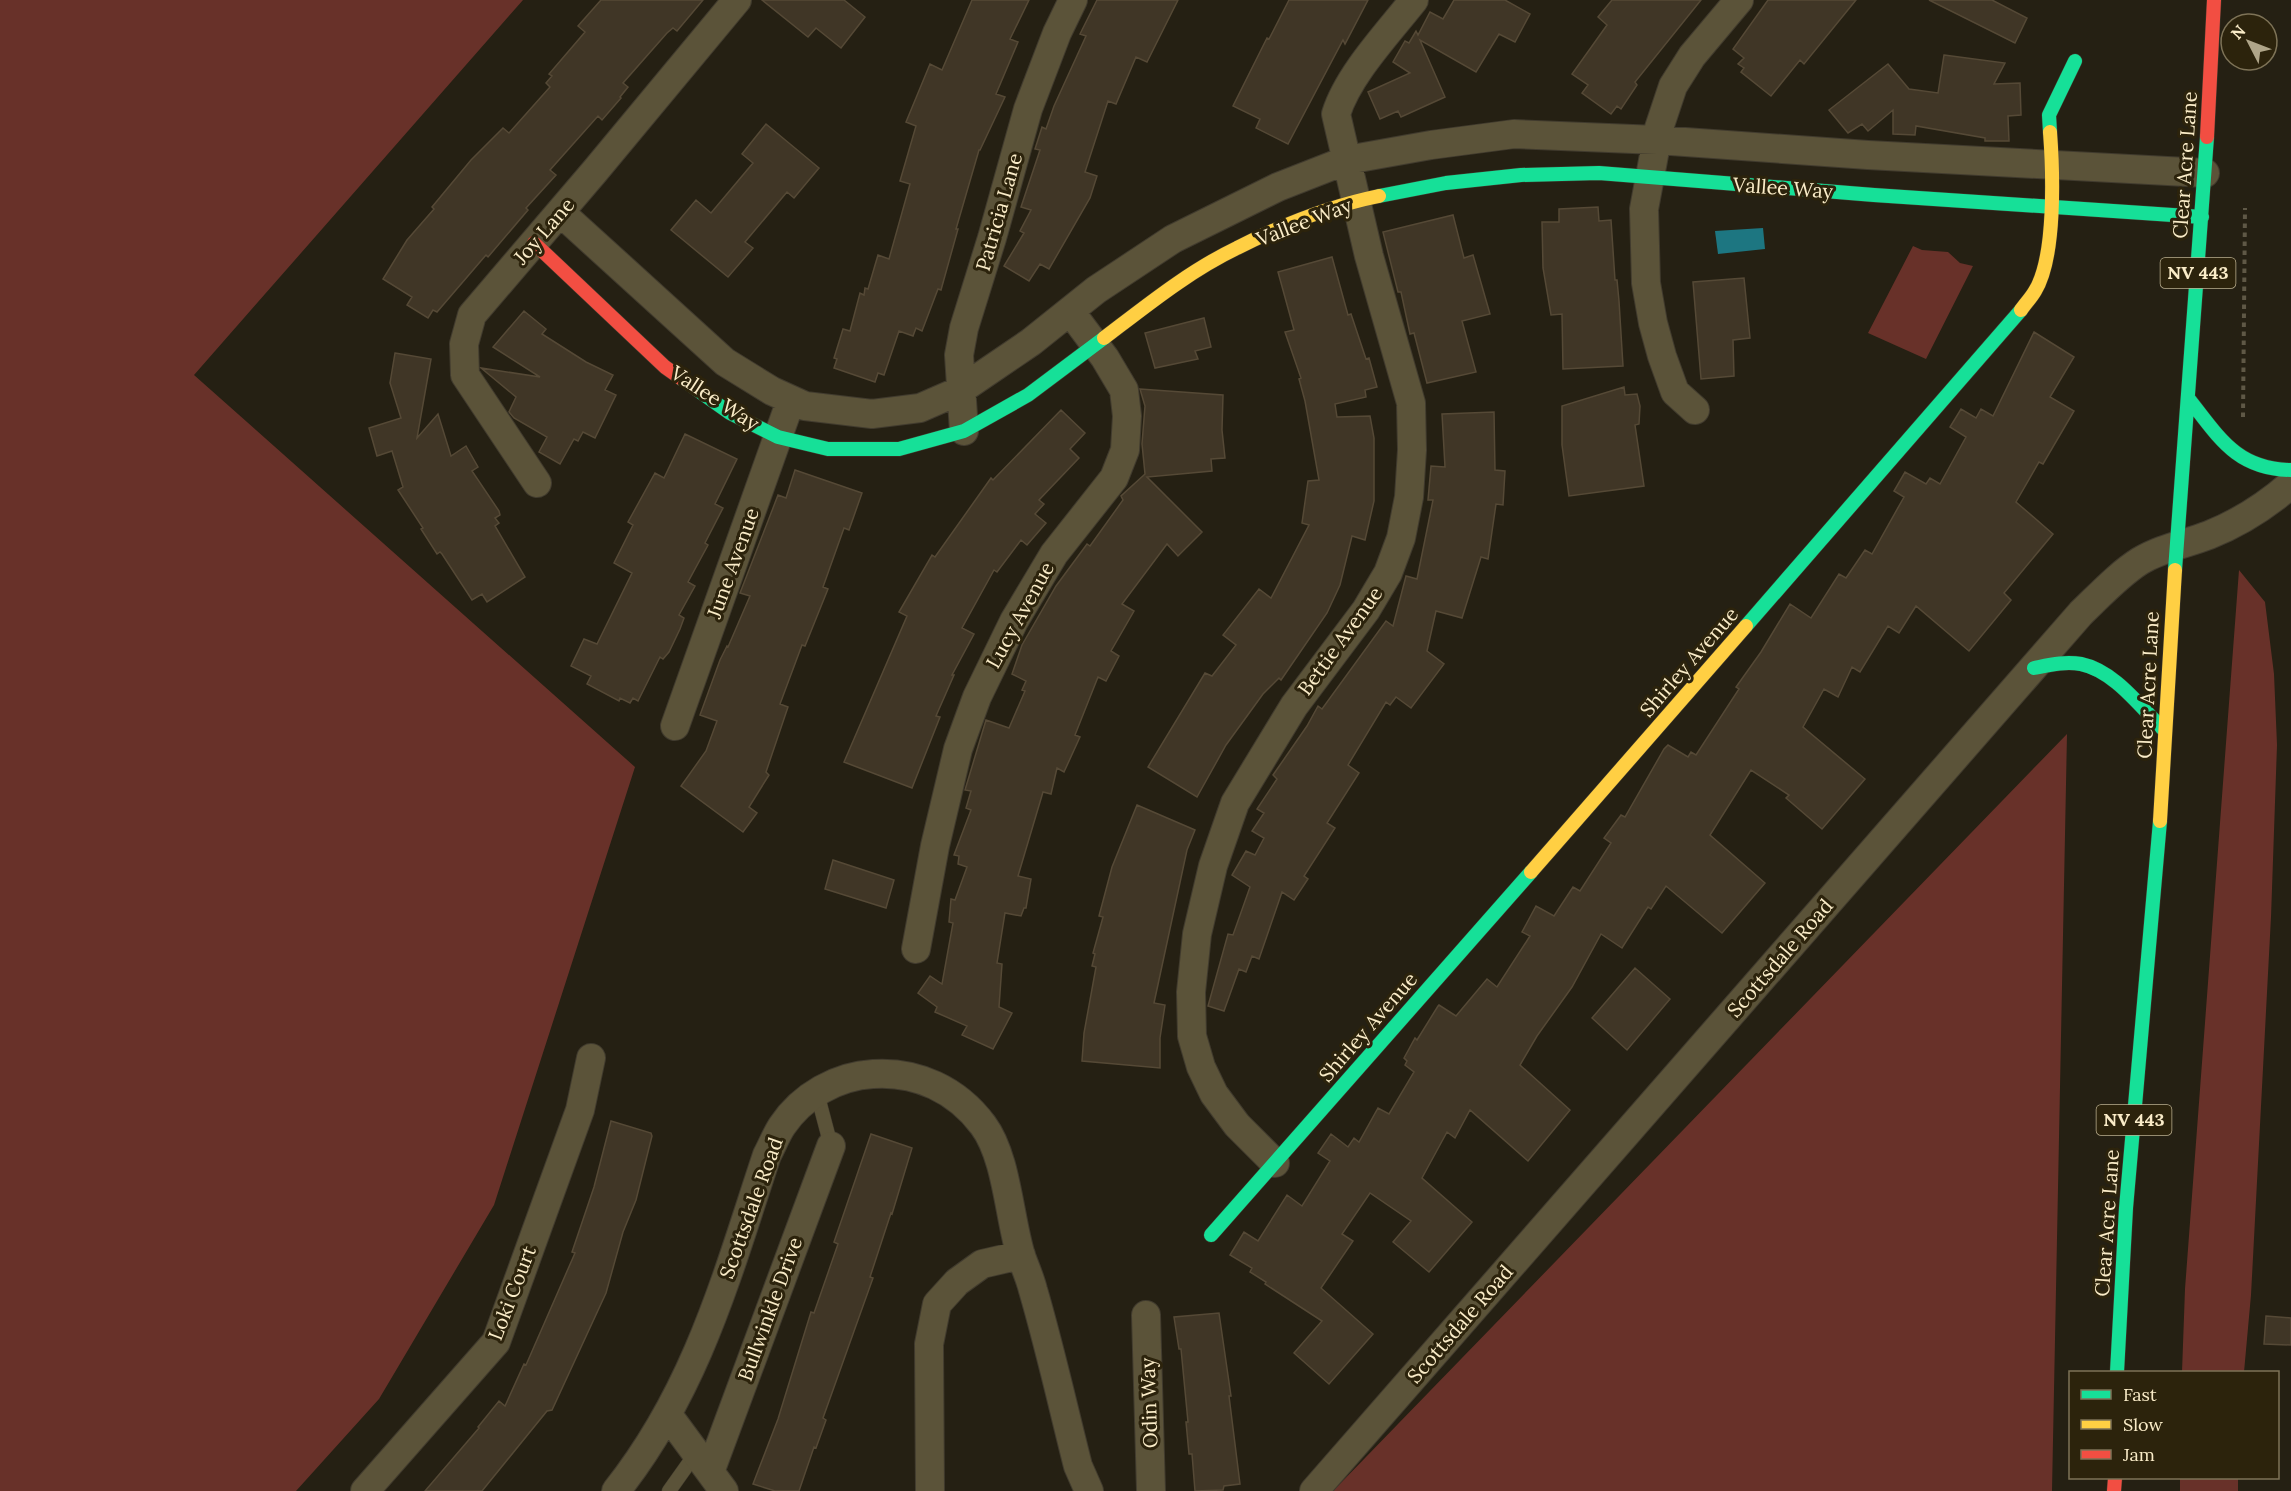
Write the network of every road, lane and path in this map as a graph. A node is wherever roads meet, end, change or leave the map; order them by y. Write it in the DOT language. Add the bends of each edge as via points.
graph roads {
  1 [pos="737,0"];
  2 [pos="1073,0"];
  3 [pos="1414,0"];
  4 [pos="1739,0"];
  5 [pos="2214,0"];
  6 [pos="2075,61"];
  7 [pos="1657,140"];
  8 [pos="1347,160"];
  9 [pos="2052,165"];
  10 [pos="2205,173"];
  11 [pos="1650,178"];
  12 [pos="1356,201"];
  13 [pos="2052,207"];
  14 [pos="2245,208"];
  15 [pos="560,212"];
  16 [pos="2202,217"];
  17 [pos="534,243"];
  18 [pos="1070,311"];
  19 [pos="1095,345"];
  20 [pos="960,391"];
  21 [pos="2188,398"];
  22 [pos="791,400"];
  23 [pos="1695,410"];
  24 [pos="2244,427"];
  25 [pos="964,431"];
  26 [pos="777,437"];
  27 [pos="2291,470"];
  28 [pos="537,483"];
  29 [pos="2291,484"];
  30 [pos="2176,545"];
  31 [pos="2034,668"];
  32 [pos="675,726"];
  33 [pos="2165,731"];
  34 [pos="916,950"];
  35 [pos="591,1058"];
  36 [pos="817,1093"];
  37 [pos="831,1146"];
  38 [pos="1275,1163"];
  39 [pos="1211,1235"];
  40 [pos="1021,1255"];
  41 [pos="1146,1315"];
  42 [pos="2117,1371"];
  43 [pos="668,1416"];
  44 [pos="710,1472"];
  45 [pos="365,1491"];
  46 [pos="616,1491"];
  47 [pos="669,1491"];
  48 [pos="930,1491"];
  49 [pos="1089,1491"];
  50 [pos="1151,1491"];
  51 [pos="1314,1491"];
  1 -- 15 [label="street, Joy Lane"];
  2 -- 20 [label="street, Patricia Lane" via="1028,109 964,328 958,355"];
  3 -- 8 [label="street, Bettie Avenue" via="1341,99 1336,114"];
  4 -- 7 [label="street" via="1692,56 1673,86"];
  5 -- 10 [label="street, Clear Acre Lane / NV 443"];
  6 -- 9 [label="street, Shirley Avenue" via="2049,115"];
  7 -- 8 [label="street, Vallee Way" via="1514,135"];
  7 -- 9 [label="street, Vallee Way"];
  7 -- 11 [label="street"];
  8 -- 12 [label="street, Bettie Avenue"];
  8 -- 18 [label="street, Vallee Way" via="1278,187 1173,239"];
  9 -- 10 [label="street, Vallee Way"];
  9 -- 13 [label="street, Shirley Avenue"];
  10 -- 16 [label="street, Clear Acre Lane / NV 443"];
  11 -- 12 [label="street, Vallee Way" via="1599,173 1521,175 1446,183"];
  11 -- 13 [label="street, Vallee Way"];
  11 -- 23 [label="street" via="1644,209 1646,283 1653,323 1675,392"];
  12 -- 19 [label="street, Vallee Way" via="1312,215 1236,248 1167,291"];
  12 -- 38 [label="street, Bettie Avenue" via="1412,403 1409,497 1401,538 1388,573 1366,610 1294,706 1235,803 1213,866 1197,934 1191,992 1192,1036 1209,1085 1237,1125"];
  13 -- 16 [label="street, Vallee Way"];
  13 -- 38 [label="street, Shirley Avenue" via="2044,269 2036,290 2020,311"];
  14 -- 24 [label="path" via="2241,405"];
  15 -- 17 [label="street, Joy Lane"];
  15 -- 22 [label="street, Vallee Way" via="725,362"];
  16 -- 21 [label="street, Clear Acre Lane / NV 443"];
  17 -- 26 [label="street, Vallee Way" via="665,367 730,413"];
  17 -- 28 [label="street, Joy Lane" via="472,315 464,344 465,375"];
  18 -- 19 [label="street, Lucy Avenue"];
  18 -- 20 [label="street, Vallee Way"];
  19 -- 25 [label="street, Vallee Way" via="1028,395"];
  19 -- 34 [label="street, Lucy Avenue" via="1124,390 1125,450 1114,478 1054,554 1014,621 977,697 958,749"];
  20 -- 22 [label="street, Vallee Way" via="920,408 872,414 805,406"];
  20 -- 25 [label="street, Patricia Lane"];
  21 -- 27 [label="street" via="2230,448 2250,465"];
  21 -- 30 [label="street, Clear Acre Lane / NV 443"];
  22 -- 26 [label="street, June Avenue"];
  25 -- 26 [label="street, Vallee Way" via="899,449 828,449"];
  26 -- 32 [label="street, June Avenue"];
  29 -- 30 [label="street, Scottsdale Road" via="2240,521"];
  30 -- 31 [label="street, Scottsdale Road" via="2141,561 2109,585"];
  30 -- 33 [label="street, Clear Acre Lane / NV 443"];
  31 -- 33 [label="street" via="2065,663 2100,670"];
  31 -- 51 [label="street, Scottsdale Road"];
  33 -- 42 [label="street, Clear Acre Lane / NV 443" via="2157,869 2126,1208"];
  35 -- 45 [label="street, Loki Court" via="580,1110 496,1342"];
  36 -- 37 [label="lane"];
  36 -- 40 [label="street, Scottsdale Road" via="830,1084 860,1075 887,1073 915,1077 943,1089 967,1106 985,1127 997,1151"];
  36 -- 43 [label="street, Scottsdale Road" via="781,1126 767,1155 706,1337"];
  37 -- 44 [label="street, Bullwinkle Drive"];
  38 -- 39 [label="street, Shirley Avenue"];
  40 -- 48 [label="street" via="982,1264 957,1282 937,1304 929,1344"];
  40 -- 49 [label="street, Scottsdale Road" via="1078,1466"];
  41 -- 50 [label="street, Odin Way"];
  43 -- 44 [label="street"];
  43 -- 46 [label="street, Scottsdale Road"];
  44 -- 47 [label="lane"];
}
